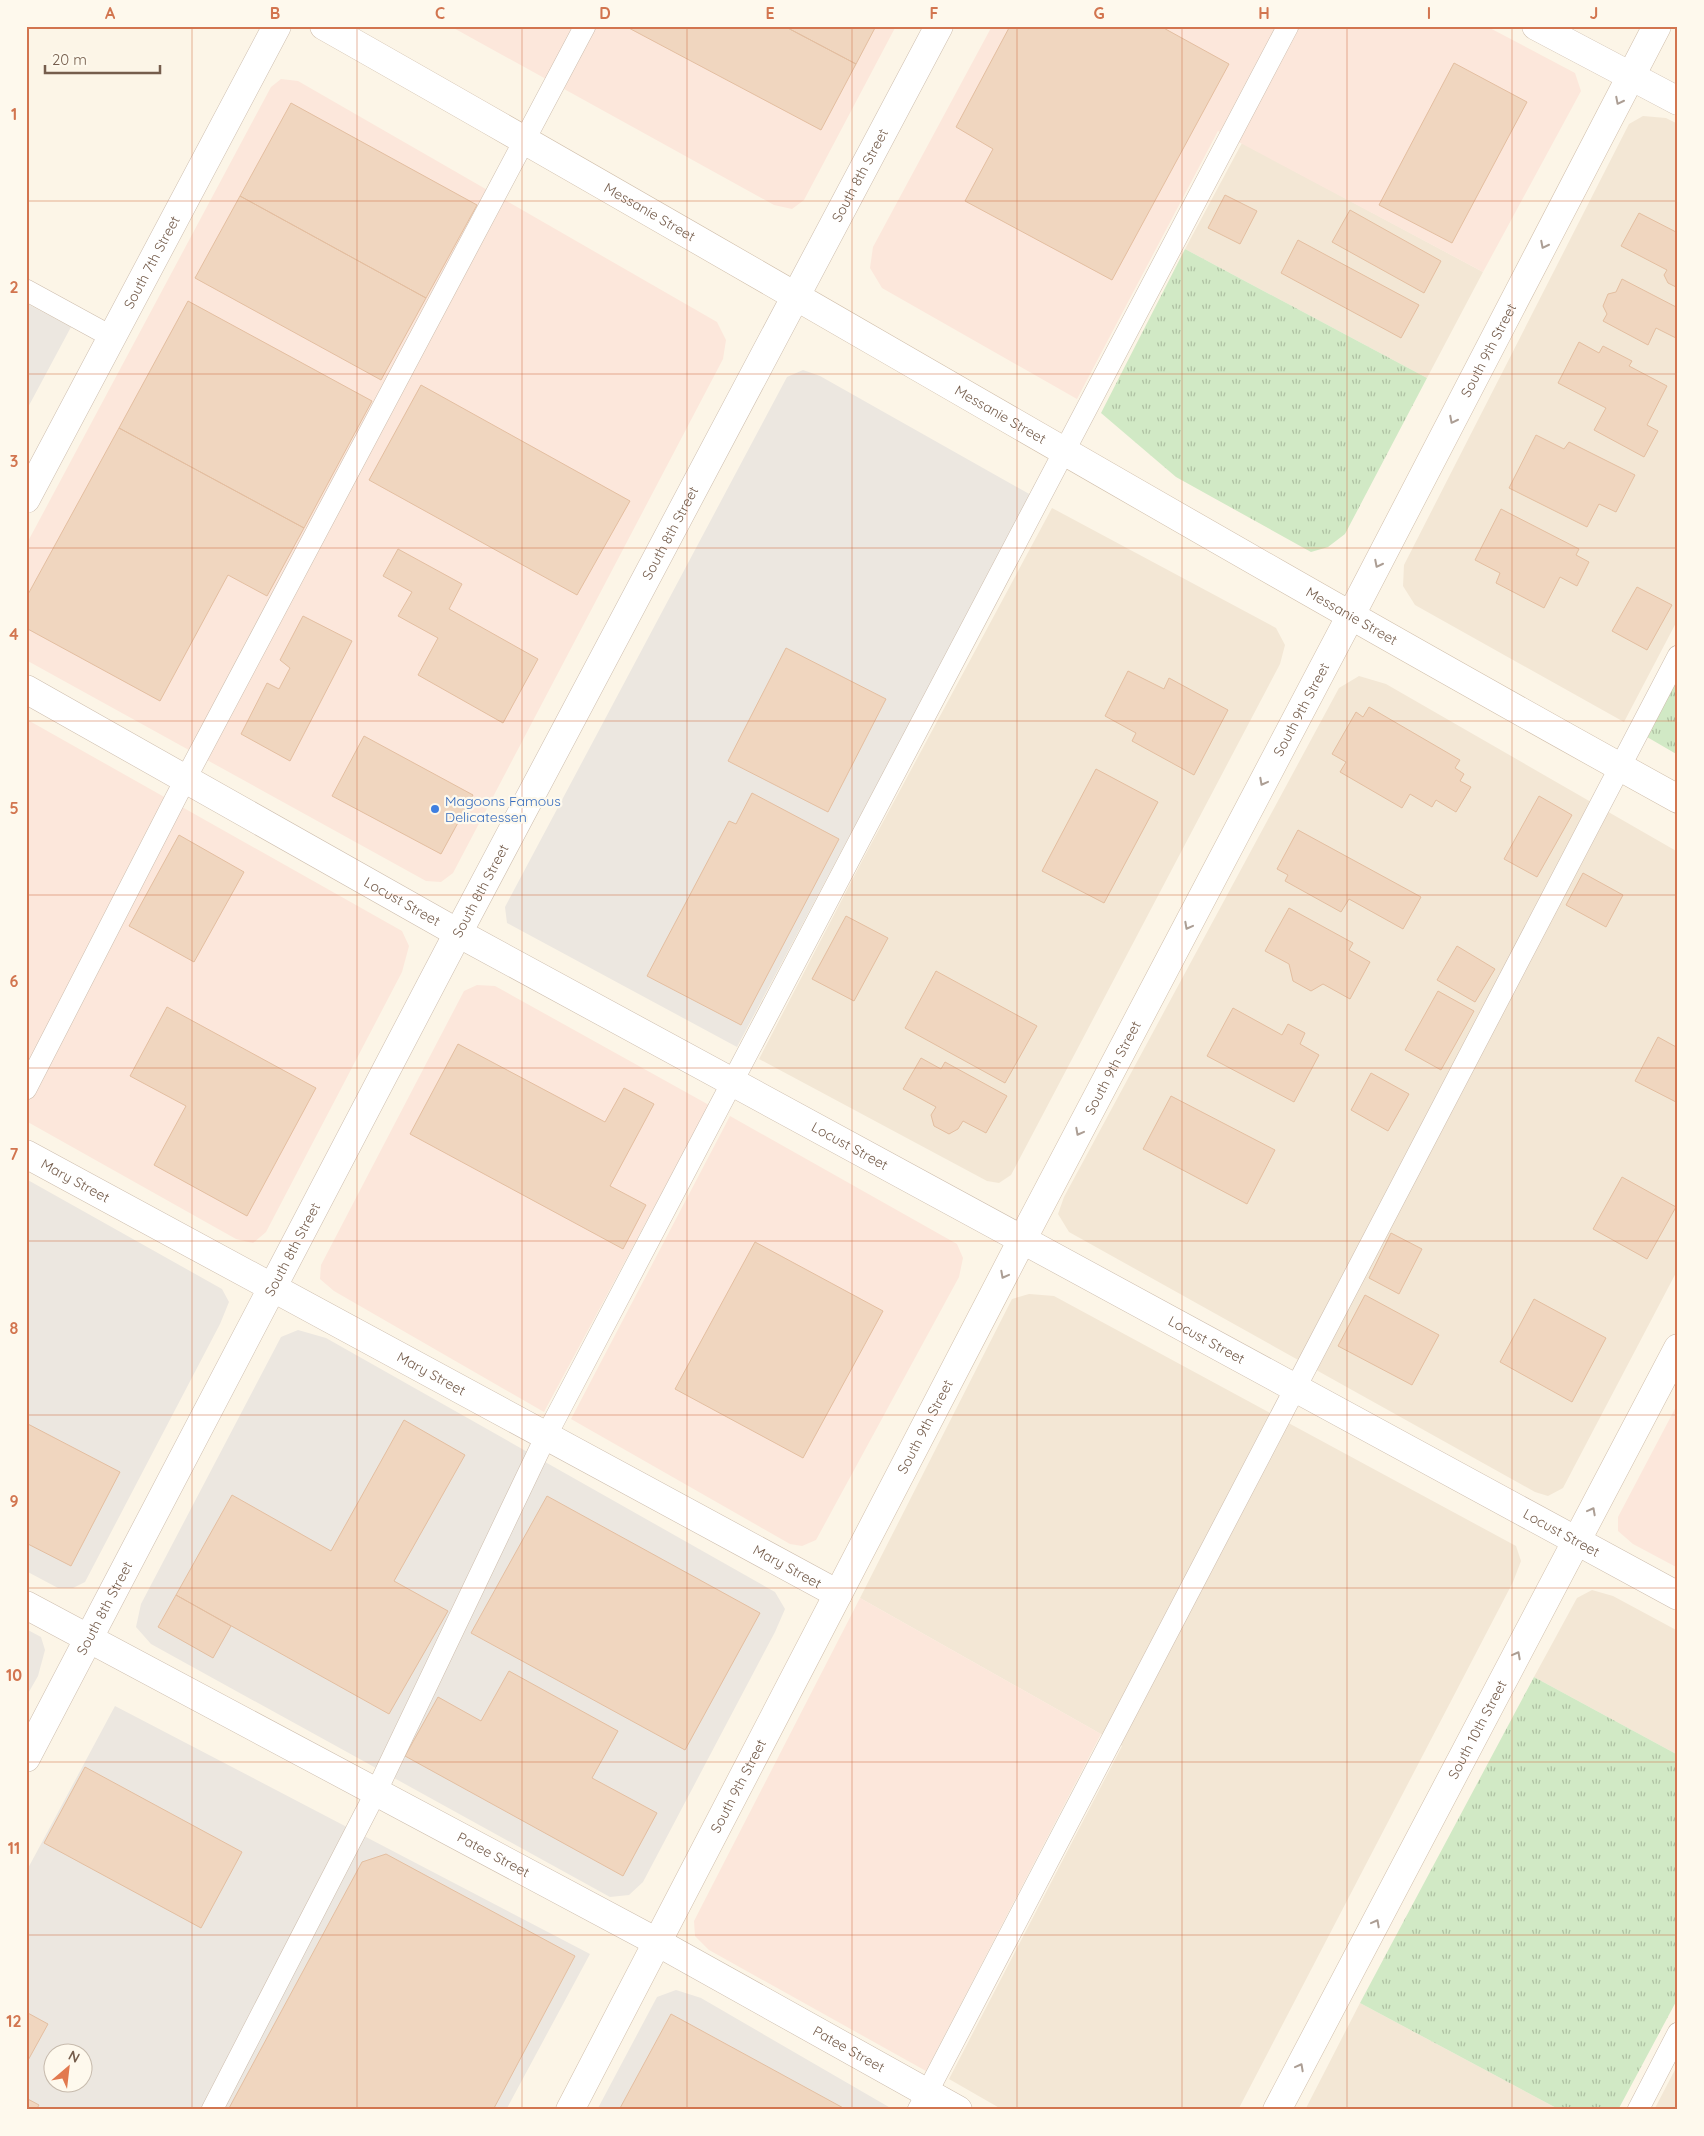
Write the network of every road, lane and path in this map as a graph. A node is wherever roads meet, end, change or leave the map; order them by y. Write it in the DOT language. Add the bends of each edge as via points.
graph roads {
  1 [pos="276,26"];
  2 [pos="324,26"];
  3 [pos="585,26"];
  4 [pos="939,26"];
  5 [pos="1288,26"];
  6 [pos="1536,26"];
  7 [pos="1658,26"];
  8 [pos="1632,76"];
  9 [pos="1678,101"];
  10 [pos="526,140"];
  11 [pos="26,290"];
  12 [pos="795,297"];
  13 [pos="112,337"];
  14 [pos="1064,452"];
  15 [pos="26,498"];
  16 [pos="1351,615"];
  17 [pos="1678,656"];
  18 [pos="26,690"];
  19 [pos="1620,766"];
  20 [pos="186,778"];
  21 [pos="1678,799"];
  22 [pos="458,933"];
  23 [pos="733,1083"];
  24 [pos="26,1089"];
  25 [pos="26,1154"];
  26 [pos="1022,1240"];
  27 [pos="274,1287"];
  28 [pos="1678,1348"];
  29 [pos="1295,1387"];
  30 [pos="546,1436"];
  31 [pos="1577,1541"];
  32 [pos="838,1594"];
  33 [pos="1678,1596"];
  34 [pos="26,1605"];
  35 [pos="89,1639"];
  36 [pos="26,1758"];
  37 [pos="376,1792"];
  38 [pos="657,1942"];
  39 [pos="1678,2033"];
  40 [pos="922,2101"];
  41 [pos="212,2110"];
  42 [pos="570,2110"];
  43 [pos="958,2110"];
  44 [pos="1277,2110"];
  45 [pos="1638,2110"];
  1 -- 13 [label="street, South 7th Street"];
  2 -- 10 [label="street, Messanie Street"];
  3 -- 10 [label="lane"];
  4 -- 12 [label="street, South 8th Street"];
  5 -- 14 [label="lane"];
  6 -- 8 [label="street"];
  7 -- 8 [label="street, South 9th Street"];
  8 -- 9 [label="street"];
  8 -- 16 [label="street, South 9th Street, one-way"];
  10 -- 12 [label="street, Messanie Street"];
  10 -- 20 [label="lane"];
  11 -- 13 [label="lane"];
  12 -- 14 [label="street, Messanie Street"];
  12 -- 22 [label="street, South 8th Street"];
  13 -- 15 [label="street, South 7th Street"];
  14 -- 16 [label="street, Messanie Street"];
  14 -- 23 [label="lane"];
  16 -- 19 [label="street, Messanie Street"];
  16 -- 26 [label="street, South 9th Street, one-way"];
  17 -- 19 [label="lane"];
  18 -- 20 [label="street, Locust Street"];
  19 -- 21 [label="street, Messanie Street"];
  19 -- 29 [label="lane"];
  20 -- 22 [label="street, Locust Street"];
  20 -- 24 [label="lane"];
  22 -- 23 [label="street, Locust Street"];
  22 -- 27 [label="street, South 8th Street"];
  23 -- 26 [label="street, Locust Street"];
  23 -- 30 [label="lane"];
  25 -- 27 [label="street, Mary Street"];
  26 -- 29 [label="street, Locust Street"];
  26 -- 32 [label="street, South 9th Street, one-way"];
  27 -- 30 [label="street, Mary Street"];
  27 -- 35 [label="street, South 8th Street"];
  31 -- 28 [label="street, South 10th Street, one-way"];
  29 -- 31 [label="street, Locust Street"];
  29 -- 40 [label="lane"];
  30 -- 32 [label="street, Mary Street"];
  30 -- 37 [label="lane"];
  31 -- 33 [label="street, Locust Street"];
  44 -- 31 [label="street, South 10th Street, one-way"];
  32 -- 38 [label="street, South 9th Street"];
  34 -- 35 [label="street, Patee Street"];
  35 -- 36 [label="street, South 8th Street"];
  35 -- 37 [label="street, Patee Street"];
  37 -- 38 [label="street, Patee Street"];
  37 -- 41 [label="lane"];
  38 -- 40 [label="street, Patee Street"];
  38 -- 42 [label="street, South 9th Street"];
  39 -- 45 [label="lane"];
  40 -- 43 [label="street, Patee Street"];
}
